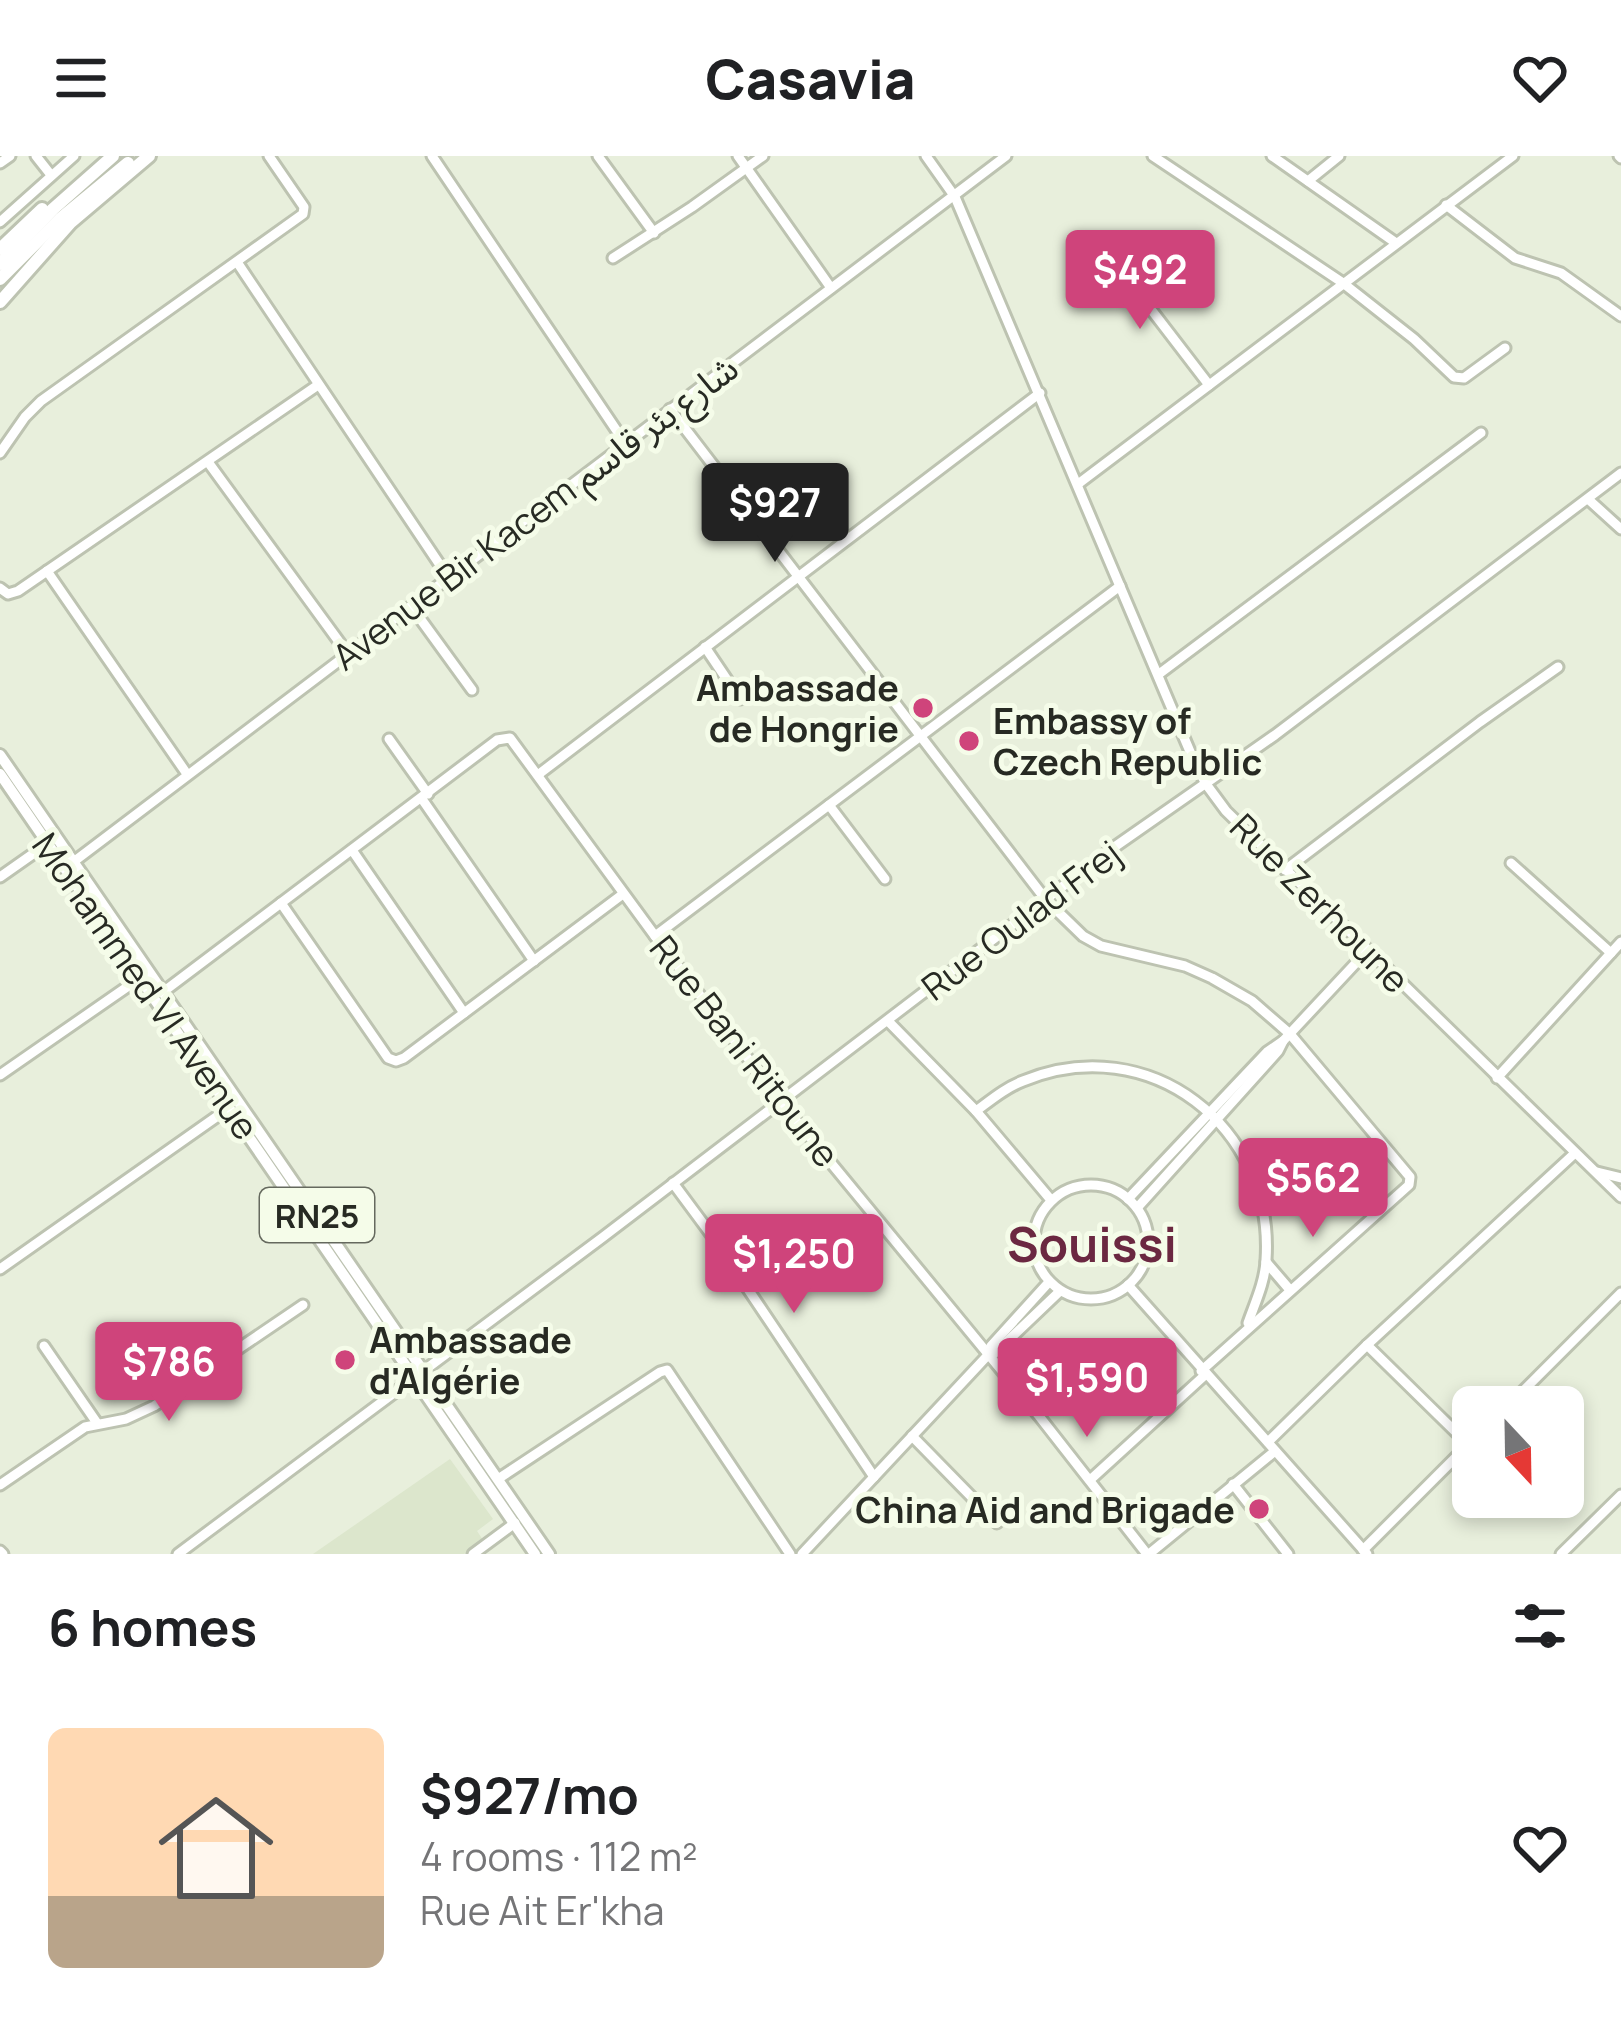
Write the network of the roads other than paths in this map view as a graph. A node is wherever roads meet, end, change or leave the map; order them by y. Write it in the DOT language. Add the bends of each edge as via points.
graph roads {
  1 [pos="10,156"];
  2 [pos="36,156"];
  3 [pos="74,156"];
  4 [pos="113,156"];
  5 [pos="137,156"];
  6 [pos="149,156"];
  7 [pos="269,156"];
  8 [pos="432,156"];
  9 [pos="598,156"];
  10 [pos="738,156"];
  11 [pos="763,156"];
  12 [pos="926,156"];
  13 [pos="1153,156"];
  14 [pos="1272,156"];
  15 [pos="1339,156"];
  16 [pos="1514,156"];
  17 [pos="1000,158"];
  18 [pos="0,163"];
  19 [pos="746,169"];
  20 [pos="92,173"];
  21 [pos="51,175"];
  22 [pos="1308,182"];
  23 [pos="955,196"];
  24 [pos="1446,205"];
  25 [pos="0,223"];
  26 [pos="654,233"];
  27 [pos="1396,243"];
  28 [pos="0,249"];
  29 [pos="1107,252"];
  30 [pos="613,258"];
  31 [pos="237,262"];
  32 [pos="0,264"];
  33 [pos="0,279"];
  34 [pos="1343,283"];
  35 [pos="831,288"];
  36 [pos="0,302"];
  37 [pos="1621,316"];
  38 [pos="1505,348"];
  39 [pos="318,385"];
  40 [pos="1209,385"];
  41 [pos="1040,393"];
  42 [pos="670,410"];
  43 [pos="1481,433"];
  44 [pos="625,443"];
  45 [pos="0,453"];
  46 [pos="208,462"];
  47 [pos="1621,473"];
  48 [pos="1078,484"];
  49 [pos="1588,499"];
  50 [pos="1621,529"];
  51 [pos="47,571"];
  52 [pos="448,577"];
  53 [pos="798,577"];
  54 [pos="1120,586"];
  55 [pos="0,588"];
  56 [pos="411,606"];
  57 [pos="705,646"];
  58 [pos="348,654"];
  59 [pos="1558,667"];
  60 [pos="1159,674"];
  61 [pos="472,690"];
  62 [pos="740,699"];
  63 [pos="920,737"];
  64 [pos="389,740"];
  65 [pos="0,755"];
  66 [pos="187,774"];
  67 [pos="539,774"];
  68 [pos="0,775"];
  69 [pos="1206,784"];
  70 [pos="425,796"];
  71 [pos="829,805"];
  72 [pos="47,844"];
  73 [pos="352,850"];
  74 [pos="1511,863"];
  75 [pos="69,865"];
  76 [pos="1285,870"];
  77 [pos="0,878"];
  78 [pos="885,879"];
  79 [pos="623,893"];
  80 [pos="1046,900"];
  81 [pos="281,903"];
  82 [pos="655,937"];
  83 [pos="1621,943"];
  84 [pos="1367,950"];
  85 [pos="1612,953"];
  86 [pos="534,961"];
  87 [pos="140,979"];
  88 [pos="163,992"];
  89 [pos="464,1013"];
  90 [pos="888,1022"];
  91 [pos="1287,1038"];
  92 [pos="0,1075"];
  93 [pos="1497,1078"];
  94 [pos="781,1102"];
  95 [pos="230,1108"];
  96 [pos="976,1111"];
  97 [pos="1213,1115"];
  98 [pos="1575,1154"];
  99 [pos="1594,1171"];
  100 [pos="1621,1178"];
  101 [pos="673,1183"];
  102 [pos="1621,1197"];
  103 [pos="1128,1199"];
  104 [pos="1051,1200"];
  105 [pos="1137,1208"];
  106 [pos="1266,1262"];
  107 [pos="0,1269"];
  108 [pos="1049,1282"];
  109 [pos="1128,1285"];
  110 [pos="1290,1290"];
  111 [pos="1060,1291"];
  112 [pos="1621,1293"];
  113 [pos="303,1305"];
  114 [pos="1246,1328"];
  115 [pos="1367,1345"];
  116 [pos="44,1346"];
  117 [pos="987,1354"];
  118 [pos="1203,1373"];
  119 [pos="419,1374"];
  120 [pos="1528,1386"];
  121 [pos="97,1424"];
  122 [pos="1452,1425"];
  123 [pos="912,1436"];
  124 [pos="1271,1446"];
  125 [pos="1452,1463"];
  126 [pos="874,1477"];
  127 [pos="498,1479"];
  128 [pos="1090,1480"];
  129 [pos="1233,1484"];
  130 [pos="0,1486"];
  131 [pos="1621,1495"];
  132 [pos="515,1523"];
  133 [pos="997,1523"];
  134 [pos="1365,1552"];
  135 [pos="1144,1553"];
  136 [pos="178,1554"];
  137 [pos="473,1554"];
  138 [pos="536,1554"];
  139 [pos="549,1554"];
  140 [pos="790,1554"];
  141 [pos="802,1554"];
  142 [pos="1288,1554"];
  143 [pos="1561,1554"];
  1 -- 18 [label="street"];
  2 -- 21 [label="street"];
  3 -- 21 [label="street"];
  4 -- 20 [label="highway"];
  5 -- 33 [label="highway"];
  6 -- 36 [label="highway" via="70,223"];
  7 -- 31 [label="street" via="305,209"];
  8 -- 44 [label="street"];
  9 -- 26 [label="street"];
  10 -- 19 [label="street"];
  11 -- 19 [label="street"];
  12 -- 23 [label="street, Rue Zerhoune"];
  13 -- 34 [label="street"];
  14 -- 22 [label="street"];
  15 -- 22 [label="street"];
  16 -- 24 [label="street"];
  17 -- 23 [label="street, Avenue Bir Kacem شارع بئر قاسم"];
  19 -- 26 [label="street"];
  19 -- 35 [label="street"];
  20 -- 28 [label="highway"];
  20 -- 32 [label="highway"];
  21 -- 25 [label="street"];
  22 -- 27 [label="street"];
  23 -- 35 [label="street, Avenue Bir Kacem شارع بئر قاسم"];
  23 -- 41 [label="street, Rue Zerhoune"];
  24 -- 27 [label="street"];
  24 -- 37 [label="street" via="1515,258 1562,273"];
  26 -- 30 [label="street"];
  27 -- 34 [label="street"];
  29 -- 40 [label="street"];
  31 -- 39 [label="street"];
  31 -- 45 [label="street" via="41,401"];
  34 -- 38 [label="street" via="1457,379"];
  34 -- 40 [label="street"];
  35 -- 42 [label="street, Avenue Bir Kacem شارع بئر قاسم"];
  39 -- 46 [label="street"];
  39 -- 52 [label="street"];
  40 -- 48 [label="street"];
  41 -- 48 [label="street, Rue Zerhoune"];
  41 -- 53 [label="street"];
  42 -- 44 [label="street, Avenue Bir Kacem شارع بئر قاسم"];
  42 -- 53 [label="street"];
  43 -- 60 [label="street"];
  44 -- 52 [label="street, Avenue Bir Kacem شارع بئر قاسم"];
  46 -- 51 [label="street"];
  46 -- 58 [label="street"];
  47 -- 49 [label="street, Rue Oulad Frej"];
  48 -- 54 [label="street, Rue Zerhoune"];
  49 -- 50 [label="street"];
  49 -- 69 [label="street, Rue Oulad Frej"];
  51 -- 55 [label="street" via="13,593"];
  51 -- 66 [label="street"];
  52 -- 56 [label="street, Avenue Bir Kacem شارع بئر قاسم"];
  53 -- 57 [label="street"];
  53 -- 63 [label="street"];
  54 -- 60 [label="street, Rue Zerhoune"];
  54 -- 63 [label="street"];
  56 -- 58 [label="street, Avenue Bir Kacem شارع بئر قاسم"];
  56 -- 61 [label="street"];
  57 -- 62 [label="street"];
  57 -- 67 [label="street"];
  58 -- 66 [label="street, Avenue Bir Kacem شارع بئر قاسم"];
  59 -- 76 [label="street"];
  60 -- 69 [label="street, Rue Zerhoune"];
  63 -- 71 [label="street"];
  63 -- 80 [label="street"];
  64 -- 70 [label="street"];
  65 -- 75 [label="main road, RN25"];
  66 -- 75 [label="street, Avenue Bir Kacem شارع بئر قاسم"];
  67 -- 70 [label="street, Rue Bani Ritoune" via="516,742 497,740"];
  67 -- 79 [label="street, Rue Bani Ritoune"];
  68 -- 72 [label="main road, Mohammed VI Avenue / RN25"];
  69 -- 76 [label="street, Rue Zerhoune"];
  69 -- 80 [label="street, Rue Oulad Frej"];
  70 -- 73 [label="street"];
  70 -- 86 [label="street"];
  71 -- 78 [label="street"];
  71 -- 82 [label="street"];
  72 -- 75 [label="main road, Mohammed VI Avenue / RN25"];
  72 -- 77 [label="street"];
  73 -- 81 [label="street"];
  73 -- 89 [label="street"];
  74 -- 85 [label="street"];
  75 -- 87 [label="main road, Mohammed VI Avenue / RN25"];
  75 -- 88 [label="main road, RN25"];
  76 -- 84 [label="street, Rue Zerhoune"];
  79 -- 82 [label="street, Rue Bani Ritoune"];
  79 -- 86 [label="street"];
  80 -- 90 [label="street, Rue Oulad Frej"];
  80 -- 91 [label="street" via="1101,946 1212,978 1252,1001"];
  81 -- 88 [label="street"];
  81 -- 89 [label="street" via="392,1060"];
  82 -- 94 [label="street, Rue Bani Ritoune"];
  83 -- 85 [label="street"];
  84 -- 91 [label="street"];
  84 -- 93 [label="street, Rue Zerhoune"];
  85 -- 93 [label="street"];
  86 -- 89 [label="street"];
  87 -- 92 [label="street"];
  87 -- 95 [label="main road, Mohammed VI Avenue / RN25"];
  88 -- 119 [label="main road, RN25"];
  90 -- 94 [label="street, Rue Oulad Frej"];
  90 -- 96 [label="street"];
  91 -- 97 [label="street"];
  91 -- 110 [label="street" via="1410,1177"];
  93 -- 98 [label="street, Rue Zerhoune"];
  94 -- 101 [label="street, Rue Oulad Frej"];
  94 -- 117 [label="street, Rue Bani Ritoune"];
  95 -- 107 [label="street"];
  95 -- 119 [label="main road, Mohammed VI Avenue / RN25"];
  96 -- 97 [label="street" via="1024,1080 1096,1066 1151,1077"];
  96 -- 104 [label="street"];
  97 -- 103 [label="street"];
  97 -- 105 [label="street"];
  97 -- 106 [label="street" via="1255,1178"];
  98 -- 99 [label="street, Rue Zerhoune"];
  98 -- 115 [label="street"];
  99 -- 100 [label="street"];
  99 -- 102 [label="street, Rue Zerhoune"];
  101 -- 119 [label="street, Rue Oulad Frej"];
  101 -- 126 [label="street"];
  103 -- 104 [label="street" via="1094,1185"];
  103 -- 105 [label="street"];
  104 -- 108 [label="street" via="1034,1248"];
  105 -- 109 [label="street" via="1148,1240"];
  106 -- 110 [label="street"];
  106 -- 114 [label="street"];
  108 -- 111 [label="street"];
  108 -- 117 [label="street"];
  109 -- 111 [label="street" via="1089,1299"];
  109 -- 118 [label="street"];
  110 -- 114 [label="street"];
  111 -- 117 [label="street"];
  112 -- 120 [label="street"];
  113 -- 121 [label="street" via="154,1406"];
  114 -- 118 [label="street"];
  115 -- 122 [label="street"];
  115 -- 124 [label="street"];
  116 -- 121 [label="street"];
  117 -- 123 [label="street"];
  117 -- 128 [label="street, Rue Bani Ritoune"];
  118 -- 124 [label="street"];
  118 -- 128 [label="street"];
  119 -- 127 [label="main road, RN25"];
  119 -- 132 [label="main road, Mohammed VI Avenue / RN25"];
  119 -- 136 [label="street, Rue Oulad Frej"];
  121 -- 130 [label="street"];
  123 -- 126 [label="street"];
  123 -- 133 [label="street"];
  124 -- 129 [label="street"];
  124 -- 134 [label="street"];
  125 -- 134 [label="street"];
  126 -- 141 [label="street"];
  127 -- 139 [label="main road, RN25"];
  127 -- 140 [label="street" via="663,1370"];
  128 -- 135 [label="street, Rue Bani Ritoune"];
  129 -- 135 [label="street"];
  129 -- 142 [label="street"];
  131 -- 143 [label="street"];
  132 -- 137 [label="street"];
  132 -- 138 [label="main road, Mohammed VI Avenue / RN25"];
}
